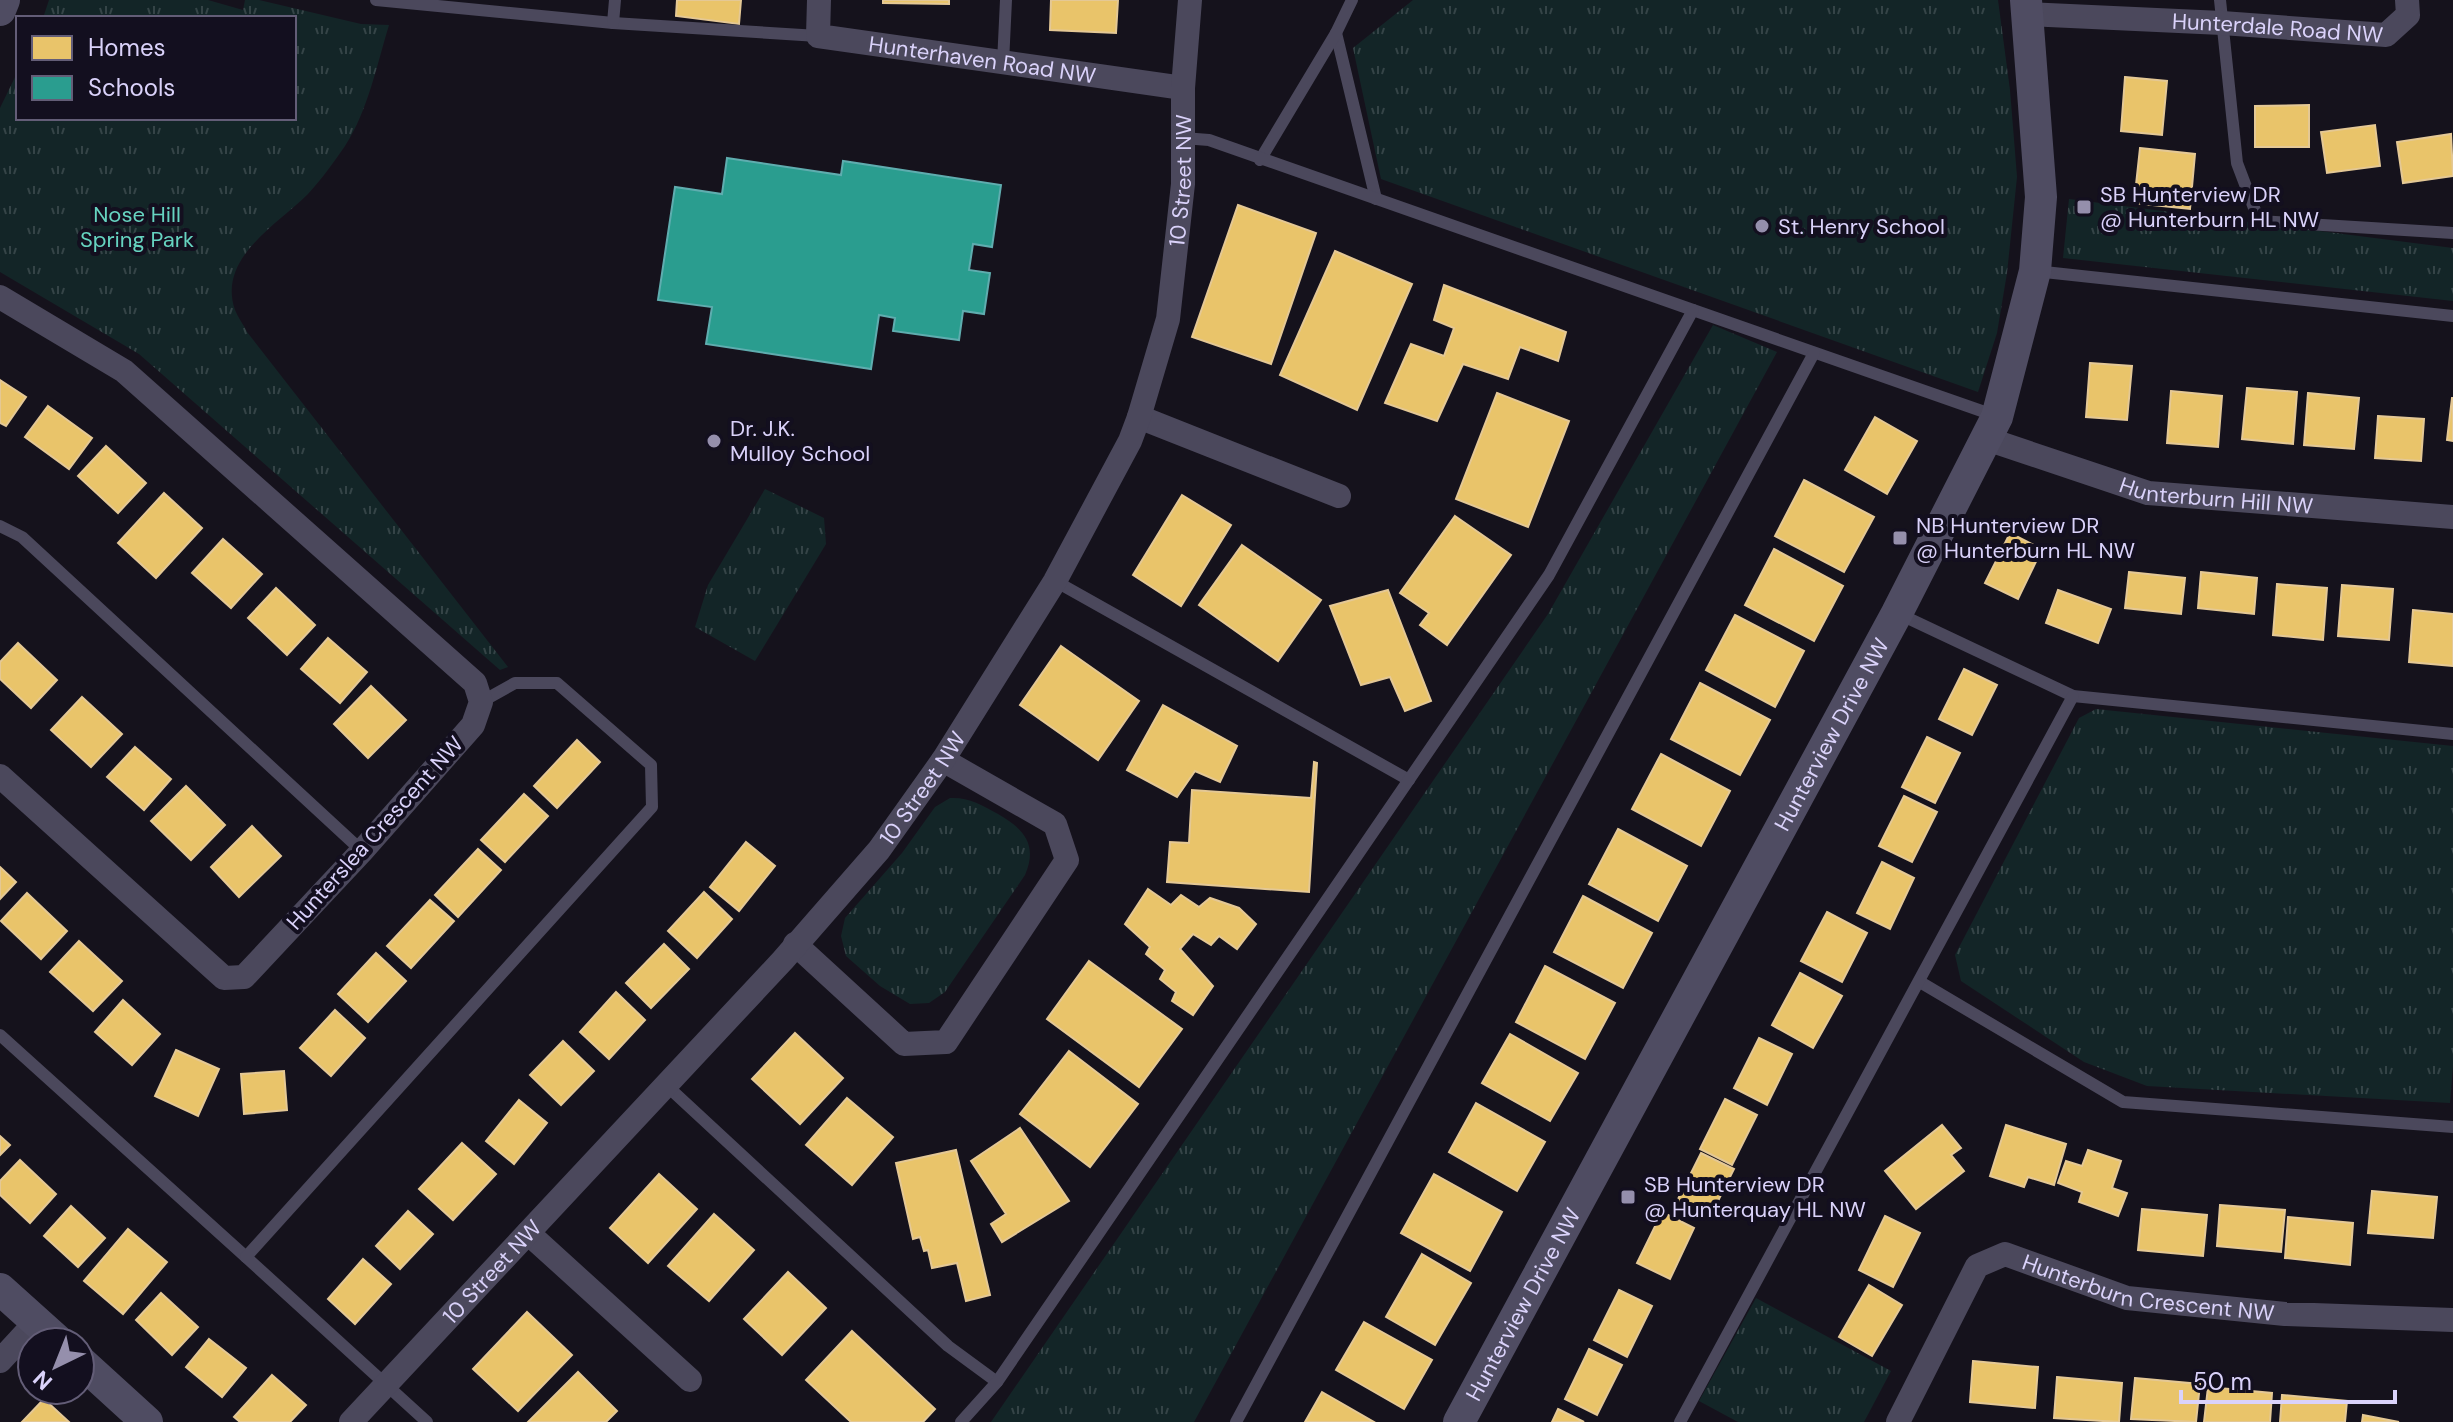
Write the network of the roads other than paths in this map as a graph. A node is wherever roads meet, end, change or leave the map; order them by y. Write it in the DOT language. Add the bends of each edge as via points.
graph roads {
  1 [pos="4,0"];
  2 [pos="376,0"];
  3 [pos="615,0"];
  4 [pos="819,0"];
  5 [pos="1006,0"];
  6 [pos="1190,0"];
  7 [pos="1352,0"];
  8 [pos="2407,0"];
  9 [pos="2027,7"];
  10 [pos="0,10"];
  11 [pos="2221,12"];
  12 [pos="613,23"];
  13 [pos="1336,33"];
  14 [pos="818,36"];
  15 [pos="1003,63"];
  16 [pos="1183,88"];
  17 [pos="1183,138"];
  18 [pos="1260,160"];
  19 [pos="1376,199"];
  20 [pos="2453,233"];
  21 [pos="2035,271"];
  22 [pos="0,297"];
  23 [pos="1693,310"];
  24 [pos="2453,316"];
  25 [pos="1814,353"];
  26 [pos="1139,417"];
  27 [pos="1992,428"];
  28 [pos="1339,496"];
  29 [pos="2453,517"];
  30 [pos="0,526"];
  31 [pos="1055,581"];
  32 [pos="1897,613"];
  33 [pos="2073,696"];
  34 [pos="481,702"];
  35 [pos="2453,734"];
  36 [pos="943,760"];
  37 [pos="0,776"];
  38 [pos="1409,780"];
  39 [pos="362,851"];
  40 [pos="795,944"];
  41 [pos="1920,982"];
  42 [pos="0,1035"];
  43 [pos="666,1085"];
  44 [pos="2453,1127"];
  45 [pos="528,1233"];
  46 [pos="246,1257"];
  47 [pos="0,1289"];
  48 [pos="2453,1320"];
  49 [pos="41,1326"];
  50 [pos="96,1376"];
  51 [pos="690,1380"];
  52 [pos="997,1382"];
  53 [pos="386,1385"];
  54 [pos="147,1422"];
  55 [pos="351,1422"];
  56 [pos="427,1422"];
  57 [pos="961,1422"];
  58 [pos="1236,1422"];
  59 [pos="1459,1422"];
  60 [pos="1680,1422"];
  61 [pos="1898,1422"];
  1 -- 10 [label="street"];
  2 -- 12 [label="lane"];
  3 -- 12 [label="lane"];
  4 -- 14 [label="street"];
  5 -- 15 [label="lane"];
  6 -- 16 [label="street, 10 Street NW"];
  7 -- 13 [label="lane"];
  8 -- 11 [label="street, Hunterdale Road NW" via="2408,15 2386,35"];
  9 -- 11 [label="street, Hunterdale Road NW"];
  9 -- 21 [label="street, Hunterview Drive NW" via="2041,197"];
  11 -- 20 [label="lane" via="2237,163 2259,221"];
  12 -- 14 [label="lane"];
  13 -- 18 [label="lane"];
  13 -- 19 [label="lane"];
  14 -- 15 [label="street, Hunterhaven Road NW"];
  15 -- 16 [label="street, Hunterhaven Road NW"];
  16 -- 17 [label="street, 10 Street NW"];
  17 -- 18 [label="lane" via="1209,140"];
  17 -- 26 [label="street, 10 Street NW" via="1168,319"];
  18 -- 19 [label="lane"];
  19 -- 23 [label="lane"];
  21 -- 24 [label="lane"];
  21 -- 27 [label="street, Hunterview Drive NW"];
  22 -- 34 [label="street" via="124,371 475,683"];
  23 -- 25 [label="lane"];
  23 -- 38 [label="lane" via="1549,575"];
  25 -- 27 [label="lane"];
  25 -- 58 [label="lane"];
  26 -- 28 [label="street"];
  26 -- 31 [label="street, 10 Street NW"];
  27 -- 29 [label="street, Hunterburn Hill NW" via="2148,493"];
  27 -- 32 [label="street, Hunterview Drive NW"];
  30 -- 39 [label="lane" via="22,537"];
  31 -- 36 [label="street, 10 Street NW"];
  31 -- 38 [label="lane"];
  32 -- 33 [label="lane"];
  32 -- 59 [label="street, Hunterview Drive NW"];
  33 -- 35 [label="lane"];
  33 -- 41 [label="lane"];
  34 -- 39 [label="street, Hunterslea Crescent NW" via="473,725"];
  34 -- 46 [label="lane" via="515,683 557,683 651,765 652,807"];
  36 -- 40 [label="street, 10 Street NW" via="879,850"];
  36 -- 40 [label="street" via="1055,824 1067,860 946,1042 904,1044"];
  37 -- 39 [label="street, Hunterslea Crescent NW" via="224,978 244,977"];
  38 -- 52 [label="lane"];
  40 -- 43 [label="street, 10 Street NW"];
  41 -- 44 [label="lane" via="2123,1102"];
  41 -- 60 [label="lane"];
  42 -- 46 [label="lane"];
  43 -- 45 [label="street, 10 Street NW"];
  43 -- 52 [label="lane" via="948,1346"];
  45 -- 51 [label="street"];
  45 -- 53 [label="street, 10 Street NW"];
  46 -- 53 [label="lane"];
  47 -- 49 [label="street"];
  48 -- 61 [label="street, Hunterburn Crescent NW" via="2285,1314 2127,1298 2005,1254 1977,1266"];
  50 -- 54 [label="street"];
  52 -- 57 [label="lane"];
  53 -- 55 [label="street, 10 Street NW"];
  53 -- 56 [label="lane"];
}
